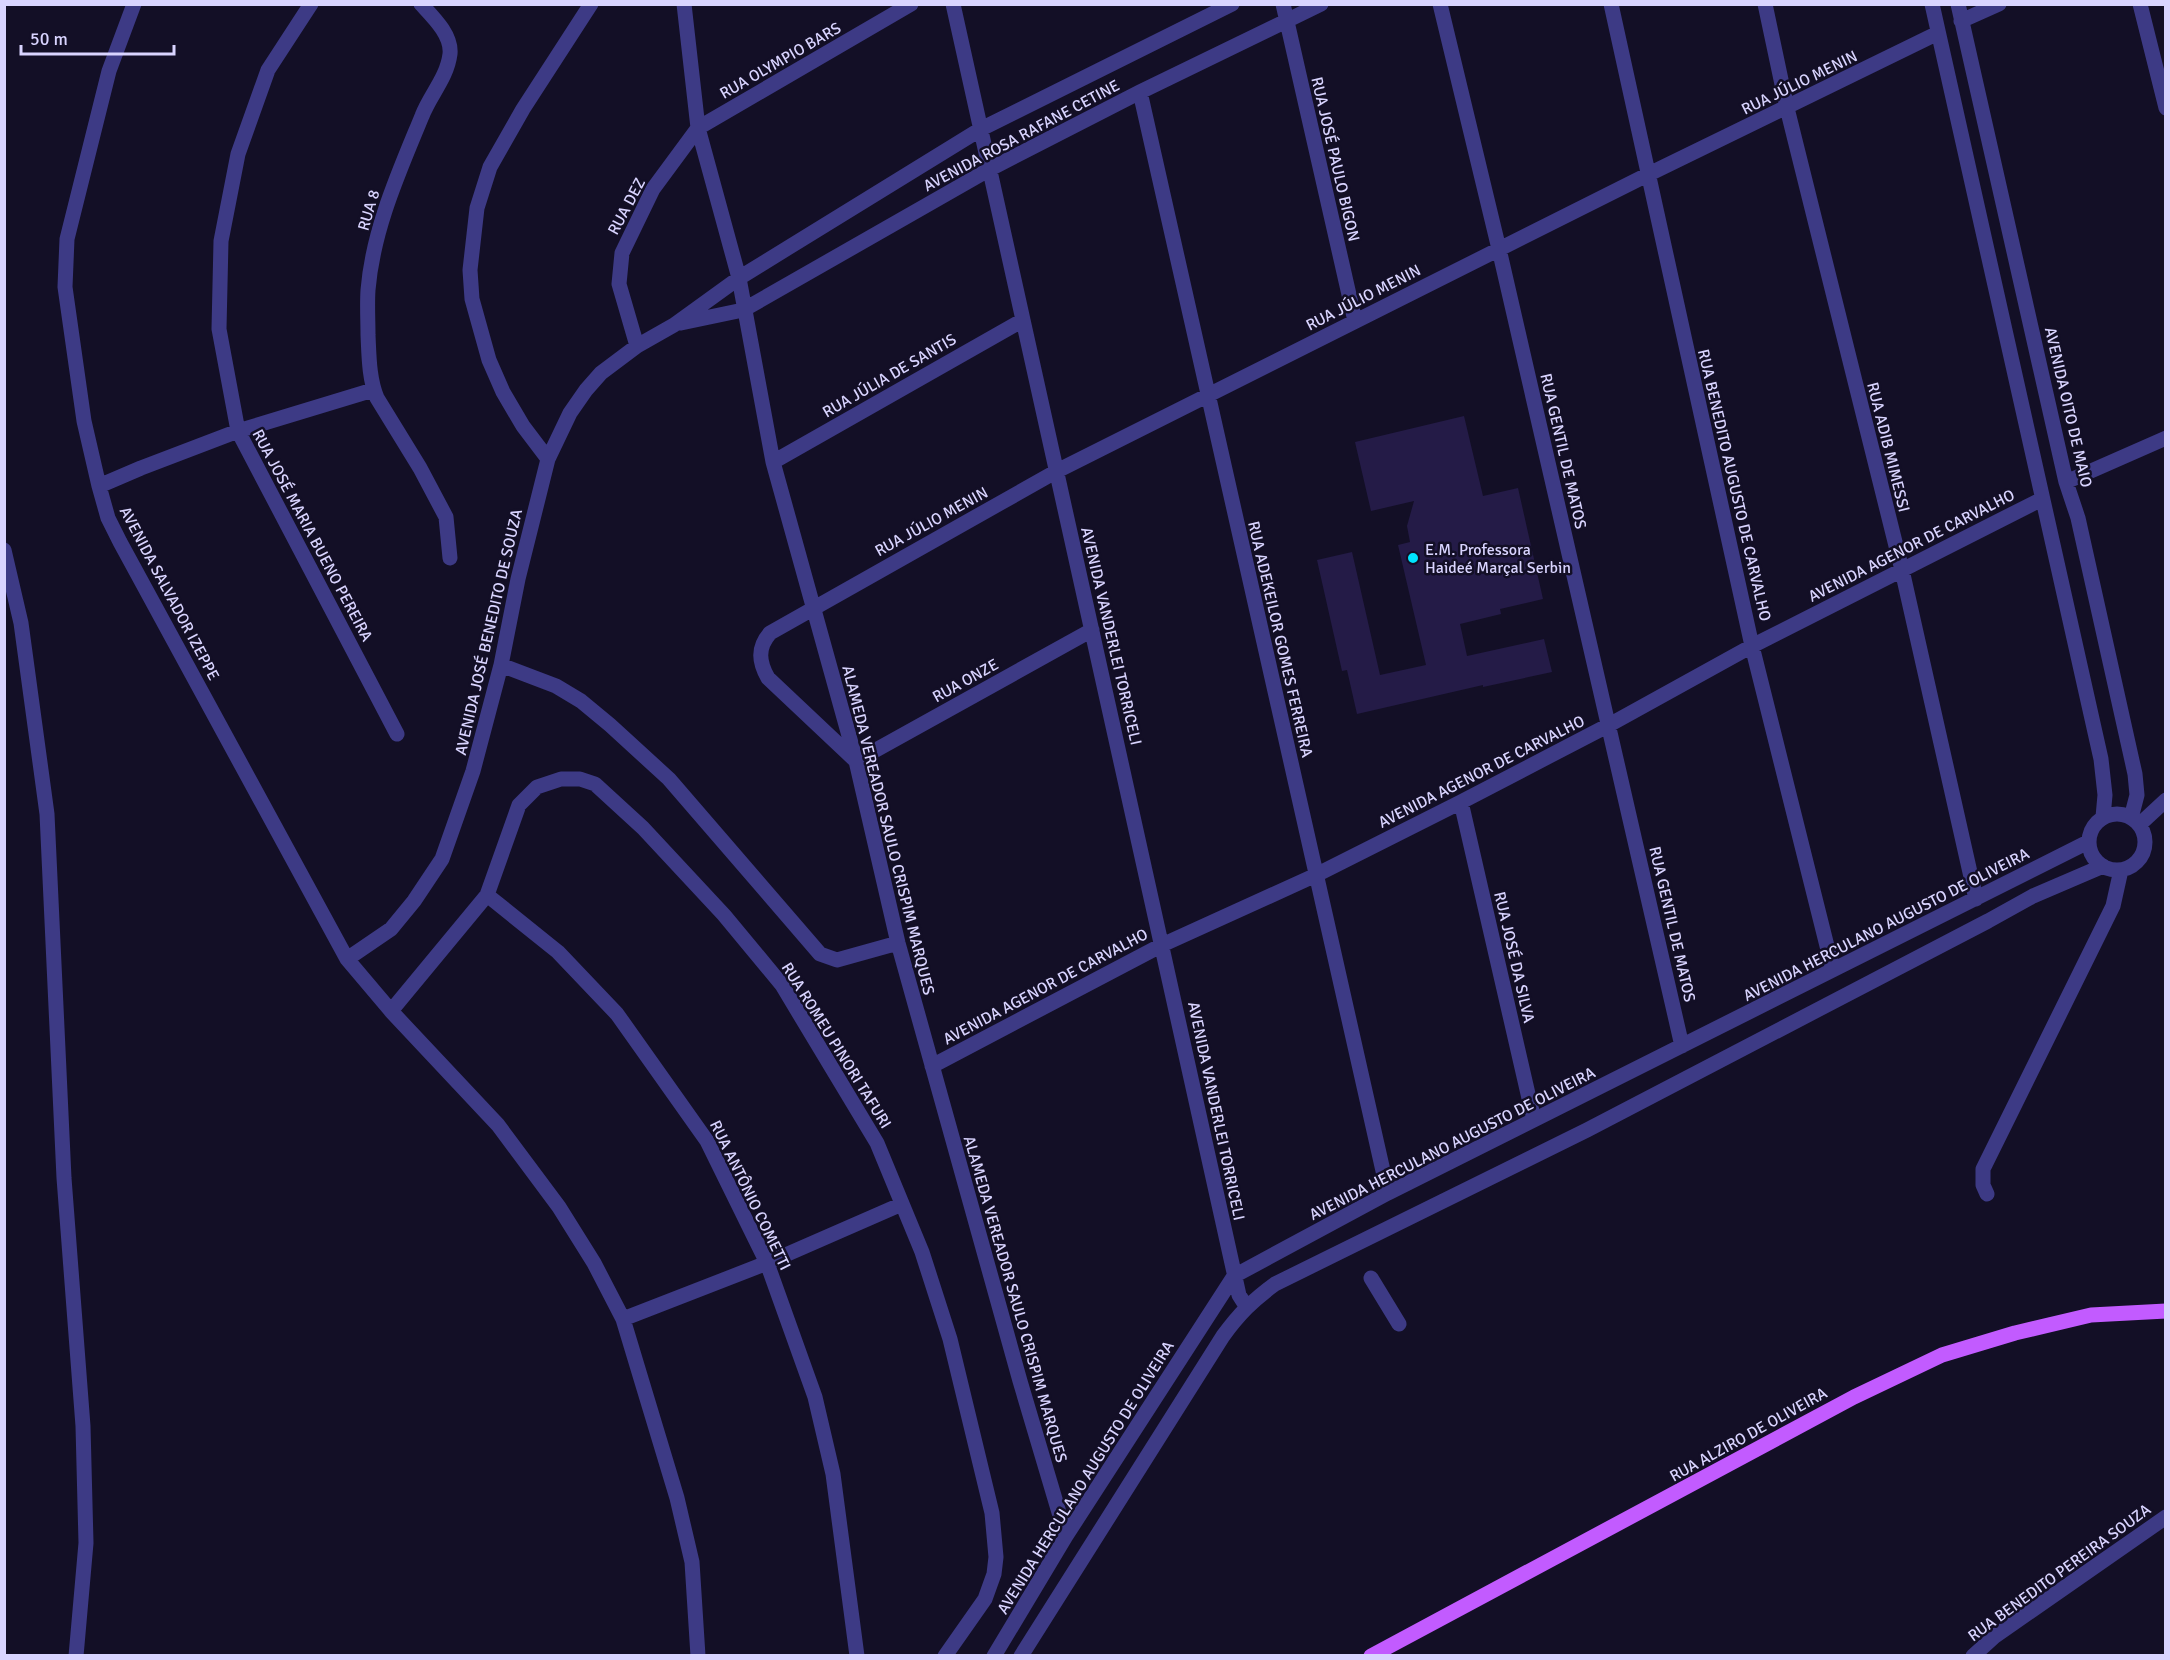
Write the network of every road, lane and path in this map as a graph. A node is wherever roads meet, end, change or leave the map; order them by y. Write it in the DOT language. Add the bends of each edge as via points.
graph roads {
  1 [pos="134,4"];
  2 [pos="311,4"];
  3 [pos="421,4"];
  4 [pos="591,4"];
  5 [pos="684,4"];
  6 [pos="911,4"];
  7 [pos="953,4"];
  8 [pos="1232,4"];
  9 [pos="1283,4"];
  10 [pos="1321,4"];
  11 [pos="1440,4"];
  12 [pos="1611,4"];
  13 [pos="1765,4"];
  14 [pos="1932,4"];
  15 [pos="1958,4"];
  16 [pos="1999,4"];
  17 [pos="2140,4"];
  18 [pos="1286,21"];
  19 [pos="1961,21"];
  20 [pos="1938,33"];
  21 [pos="1140,92"];
  22 [pos="1787,108"];
  23 [pos="2166,108"];
  24 [pos="698,128"];
  25 [pos="981,129"];
  26 [pos="990,170"];
  27 [pos="1647,175"];
  28 [pos="1499,249"];
  29 [pos="739,278"];
  30 [pos="743,310"];
  31 [pos="1023,320"];
  32 [pos="1355,321"];
  33 [pos="674,325"];
  34 [pos="637,346"];
  35 [pos="373,390"];
  36 [pos="1207,395"];
  37 [pos="238,431"];
  38 [pos="2166,438"];
  39 [pos="548,459"];
  40 [pos="773,462"];
  41 [pos="1057,471"];
  42 [pos="2066,482"];
  43 [pos="99,486"];
  44 [pos="2042,499"];
  45 [pos="4,550"];
  46 [pos="450,558"];
  47 [pos="1902,570"];
  48 [pos="812,609"];
  49 [pos="1092,630"];
  50 [pos="1752,646"];
  51 [pos="501,665"];
  52 [pos="1609,725"];
  53 [pos="398,734"];
  54 [pos="856,761"];
  55 [pos="2166,800"];
  56 [pos="1461,802"];
  57 [pos="2103,817"];
  58 [pos="2135,821"];
  59 [pos="2088,842"];
  60 [pos="2103,866"];
  61 [pos="2121,870"];
  62 [pos="1316,875"];
  63 [pos="487,895"];
  64 [pos="1976,899"];
  65 [pos="898,944"];
  66 [pos="1162,945"];
  67 [pos="348,960"];
  68 [pos="1833,970"];
  69 [pos="391,1011"];
  70 [pos="1682,1046"];
  71 [pos="932,1066"];
  72 [pos="1534,1120"];
  73 [pos="1388,1193"];
  74 [pos="1988,1194"];
  75 [pos="902,1204"];
  76 [pos="767,1263"];
  77 [pos="1234,1276"];
  78 [pos="1371,1278"];
  79 [pos="1246,1306"];
  80 [pos="2166,1311"];
  81 [pos="623,1319"];
  82 [pos="1399,1324"];
  83 [pos="2166,1517"];
  84 [pos="1066,1536"];
  85 [pos="75,1656"];
  86 [pos="698,1656"];
  87 [pos="857,1656"];
  88 [pos="945,1656"];
  89 [pos="994,1656"];
  90 [pos="1021,1656"];
  91 [pos="1371,1656"];
  92 [pos="1973,1656"];
  1 -- 43 [label="street, AVENIDA SALVADOR IZEPPE" via="109,71 67,239 65,287 84,421"];
  2 -- 37 [label="street, RUA JOSÉ MARIA BUENO PEREIRA" via="268,70 238,154 220,240 219,329"];
  3 -- 35 [label="street, RUA 8" via="442,27 450,52 445,74 423,111 380,227 368,289"];
  4 -- 39 [label="street" via="490,167 477,208 470,270 472,299 489,360 523,426"];
  5 -- 24 [label="street, ALAMEDA VEREADOR SAULO CRISPIM MARQUES"];
  6 -- 24 [label="street, RUA OLYMPIO BARS"];
  7 -- 25 [label="street, AVENIDA VANDERLEI TORRICELI"];
  8 -- 25 [label="street, AVENIDA ROSA RAFANE CETINE"];
  9 -- 18 [label="street, RUA JOSÉ PAULO BIGON"];
  10 -- 18 [label="street, AVENIDA ROSA RAFANE CETINE"];
  11 -- 28 [label="street, RUA GENTIL DE MATOS"];
  12 -- 27 [label="street, RUA BENEDITO AUGUSTO DE CARVALHO"];
  13 -- 22 [label="street, RUA ADIB MIMESSI"];
  14 -- 20 [label="street"];
  15 -- 19 [label="street, AVENIDA OITO DE MAIO"];
  16 -- 19 [label="street"];
  17 -- 23 [label="street"];
  18 -- 21 [label="street, AVENIDA ROSA RAFANE CETINE"];
  18 -- 32 [label="street, RUA JOSÉ PAULO BIGON"];
  19 -- 42 [label="street, AVENIDA OITO DE MAIO"];
  20 -- 22 [label="street, RUA JÚLIO MENIN"];
  20 -- 44 [label="street"];
  21 -- 26 [label="street, AVENIDA ROSA RAFANE CETINE"];
  21 -- 36 [label="street, RUA ADEKEILOR GOMES FERREIRA"];
  22 -- 27 [label="street, RUA JÚLIO MENIN"];
  22 -- 47 [label="street, RUA ADIB MIMESSI"];
  24 -- 29 [label="street, ALAMEDA VEREADOR SAULO CRISPIM MARQUES"];
  24 -- 34 [label="street, RUA DEZ" via="653,189 622,253 619,284"];
  25 -- 26 [label="street, AVENIDA VANDERLEI TORRICELI"];
  25 -- 29 [label="street, AVENIDA ROSA RAFANE CETINE"];
  26 -- 30 [label="street, AVENIDA ROSA RAFANE CETINE"];
  26 -- 31 [label="street, AVENIDA VANDERLEI TORRICELI"];
  27 -- 28 [label="street, RUA JÚLIO MENIN"];
  27 -- 50 [label="street, RUA BENEDITO AUGUSTO DE CARVALHO"];
  28 -- 32 [label="street, RUA JÚLIO MENIN"];
  28 -- 52 [label="street, RUA GENTIL DE MATOS"];
  29 -- 30 [label="street, ALAMEDA VEREADOR SAULO CRISPIM MARQUES"];
  29 -- 33 [label="street, AVENIDA JOSÉ BENEDITO DE SOUZA"];
  30 -- 33 [label="street, AVENIDA JOSÉ BENEDITO DE SOUZA"];
  30 -- 40 [label="street, ALAMEDA VEREADOR SAULO CRISPIM MARQUES"];
  31 -- 40 [label="street, RUA JÚLIA DE SANTIS"];
  31 -- 41 [label="street, AVENIDA VANDERLEI TORRICELI"];
  32 -- 36 [label="street, RUA JÚLIO MENIN"];
  33 -- 34 [label="street, AVENIDA JOSÉ BENEDITO DE SOUZA"];
  34 -- 39 [label="street, AVENIDA JOSÉ BENEDITO DE SOUZA" via="601,373 586,390"];
  35 -- 37 [label="street"];
  35 -- 46 [label="street, RUA 8" via="446,517"];
  36 -- 41 [label="street, RUA JÚLIO MENIN"];
  36 -- 62 [label="street, RUA ADEKEILOR GOMES FERREIRA"];
  37 -- 43 [label="street"];
  37 -- 53 [label="street, RUA JOSÉ MARIA BUENO PEREIRA"];
  38 -- 42 [label="street"];
  39 -- 51 [label="street, AVENIDA JOSÉ BENEDITO DE SOUZA"];
  40 -- 48 [label="street, ALAMEDA VEREADOR SAULO CRISPIM MARQUES"];
  41 -- 48 [label="street, RUA JÚLIO MENIN"];
  41 -- 49 [label="street, AVENIDA VANDERLEI TORRICELI"];
  42 -- 58 [label="street, AVENIDA OITO DE MAIO" via="2078,518 2135,774"];
  43 -- 67 [label="street, AVENIDA SALVADOR IZEPPE" via="120,542"];
  44 -- 47 [label="street, AVENIDA AGENOR DE CARVALHO"];
  44 -- 57 [label="street" via="2101,759"];
  45 -- 85 [label="street" via="21,623 46,814 64,1178 83,1426 86,1543"];
  47 -- 50 [label="street, AVENIDA AGENOR DE CARVALHO"];
  47 -- 64 [label="street, RUA ADIB MIMESSI"];
  48 -- 54 [label="street, ALAMEDA VEREADOR SAULO CRISPIM MARQUES"];
  48 -- 54 [label="street, RUA JÚLIO MENIN" via="770,633 760,653 762,667 768,678"];
  49 -- 54 [label="street, RUA ONZE"];
  49 -- 66 [label="street, AVENIDA VANDERLEI TORRICELI"];
  50 -- 52 [label="street, AVENIDA AGENOR DE CARVALHO"];
  50 -- 68 [label="street, RUA BENEDITO AUGUSTO DE CARVALHO"];
  51 -- 65 [label="street" via="556,686 610,725 669,779 820,954 837,960"];
  51 -- 67 [label="street, AVENIDA JOSÉ BENEDITO DE SOUZA" via="473,771 442,859 391,929"];
  52 -- 56 [label="street, AVENIDA AGENOR DE CARVALHO"];
  52 -- 70 [label="street, RUA GENTIL DE MATOS"];
  54 -- 65 [label="street, ALAMEDA VEREADOR SAULO CRISPIM MARQUES"];
  55 -- 58 [label="street"];
  56 -- 62 [label="street, AVENIDA AGENOR DE CARVALHO"];
  56 -- 72 [label="street, RUA JOSÉ DA SILVA"];
  57 -- 58 [label="street" via="2122,815"];
  57 -- 59 [label="street"];
  58 -- 61 [label="street, AVENIDA OITO DE MAIO" via="2143,833 2143,852 2138,861"];
  59 -- 60 [label="street" via="2095,860"];
  59 -- 64 [label="street, AVENIDA HERCULANO AUGUSTO DE OLIVEIRA"];
  60 -- 61 [label="street"];
  60 -- 79 [label="street" via="2033,896 1598,1125 1275,1284"];
  61 -- 74 [label="street" via="2113,906 1983,1169 1983,1185"];
  62 -- 66 [label="street, AVENIDA AGENOR DE CARVALHO"];
  62 -- 73 [label="street, RUA ADEKEILOR GOMES FERREIRA"];
  63 -- 69 [label="street, RUA ROMEU PINORI TAFURI"];
  63 -- 75 [label="street, RUA ROMEU PINORI TAFURI" via="519,805 537,787 561,778 595,784 643,828 724,915 782,985 877,1143"];
  63 -- 76 [label="street, RUA ANTÔNIO COMETTI" via="558,952 617,1014 707,1141"];
  64 -- 68 [label="street, AVENIDA HERCULANO AUGUSTO DE OLIVEIRA"];
  65 -- 71 [label="street, ALAMEDA VEREADOR SAULO CRISPIM MARQUES"];
  66 -- 71 [label="street, AVENIDA AGENOR DE CARVALHO"];
  66 -- 77 [label="street, AVENIDA VANDERLEI TORRICELI"];
  67 -- 69 [label="street, AVENIDA SALVADOR IZEPPE"];
  68 -- 70 [label="street, AVENIDA HERCULANO AUGUSTO DE OLIVEIRA"];
  69 -- 81 [label="street, AVENIDA SALVADOR IZEPPE" via="498,1125 558,1207 594,1263"];
  70 -- 72 [label="street, AVENIDA HERCULANO AUGUSTO DE OLIVEIRA"];
  71 -- 84 [label="street, ALAMEDA VEREADOR SAULO CRISPIM MARQUES"];
  72 -- 73 [label="street, AVENIDA HERCULANO AUGUSTO DE OLIVEIRA"];
  73 -- 77 [label="street, AVENIDA HERCULANO AUGUSTO DE OLIVEIRA"];
  75 -- 76 [label="street"];
  75 -- 88 [label="street, RUA ROMEU PINORI TAFURI" via="950,1339 992,1513 994,1574 985,1599"];
  76 -- 81 [label="street"];
  76 -- 87 [label="street, RUA ANTÔNIO COMETTI" via="815,1397 831,1463"];
  77 -- 79 [label="street, AVENIDA VANDERLEI TORRICELI"];
  77 -- 84 [label="street, AVENIDA HERCULANO AUGUSTO DE OLIVEIRA"];
  78 -- 82 [label="street"];
  79 -- 90 [label="street" via="1223,1336"];
  80 -- 91 [label="main road, RUA ALZIRO DE OLIVEIRA" via="2091,1315 1942,1355 1854,1397"];
  81 -- 86 [label="street, AVENIDA SALVADOR IZEPPE" via="677,1498 692,1562"];
  83 -- 92 [label="street, RUA BENEDITO PEREIRA SOUZA" via="1995,1636"];
  84 -- 89 [label="street, AVENIDA HERCULANO AUGUSTO DE OLIVEIRA"];
}
